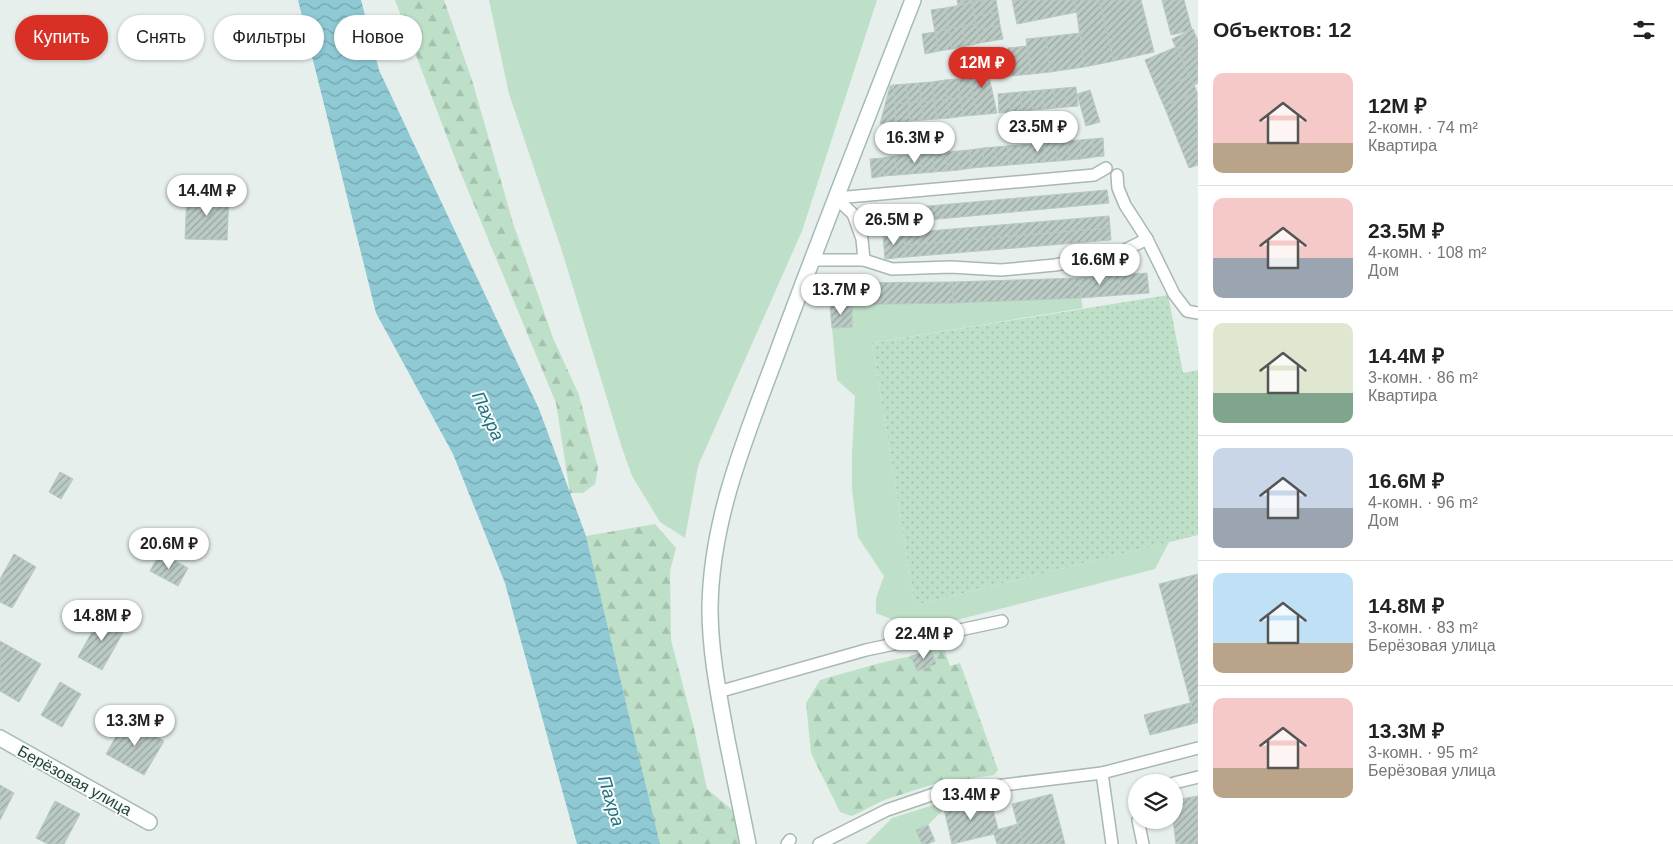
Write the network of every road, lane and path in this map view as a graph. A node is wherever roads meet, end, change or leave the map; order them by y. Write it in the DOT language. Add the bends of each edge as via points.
graph roads {
  1 [pos="913,0"];
  2 [pos="1106,168"];
  3 [pos="1117,175"];
  4 [pos="836,198"];
  5 [pos="1147,239"];
  6 [pos="812,260"];
  7 [pos="864,260"];
  8 [pos="1198,313"];
  9 [pos="1002,621"];
  10 [pos="718,692"];
  11 [pos="0,738"];
  12 [pos="1198,748"];
  13 [pos="1102,772"];
  14 [pos="1198,777"];
  15 [pos="1183,781"];
  16 [pos="149,822"];
  17 [pos="1140,829"];
  18 [pos="748,844"];
  19 [pos="819,844"];
  20 [pos="1112,844"];
  21 [pos="1142,844"];
  1 -- 4 [label="main road"];
  2 -- 4 [label="lane" via="1094,174"];
  3 -- 5 [label="lane" via="1125,205"];
  4 -- 6 [label="main road"];
  4 -- 7 [label="lane" via="853,214 862,239"];
  5 -- 7 [label="lane" via="1119,253 1054,265 1000,270 892,269"];
  5 -- 8 [label="lane" via="1174,294 1187,310"];
  6 -- 7 [label="lane"];
  6 -- 10 [label="main road" via="731,479 720,524 710,606 711,647"];
  9 -- 10 [label="lane" via="866,650"];
  10 -- 18 [label="main road"];
  11 -- 16 [label="main road, Берёзовая улица"];
  12 -- 13 [label="lane"];
  13 -- 19 [label="lane" via="937,793 887,810"];
  13 -- 20 [label="lane"];
  14 -- 15 [label="lane"];
  17 -- 21 [label="lane"];
}
